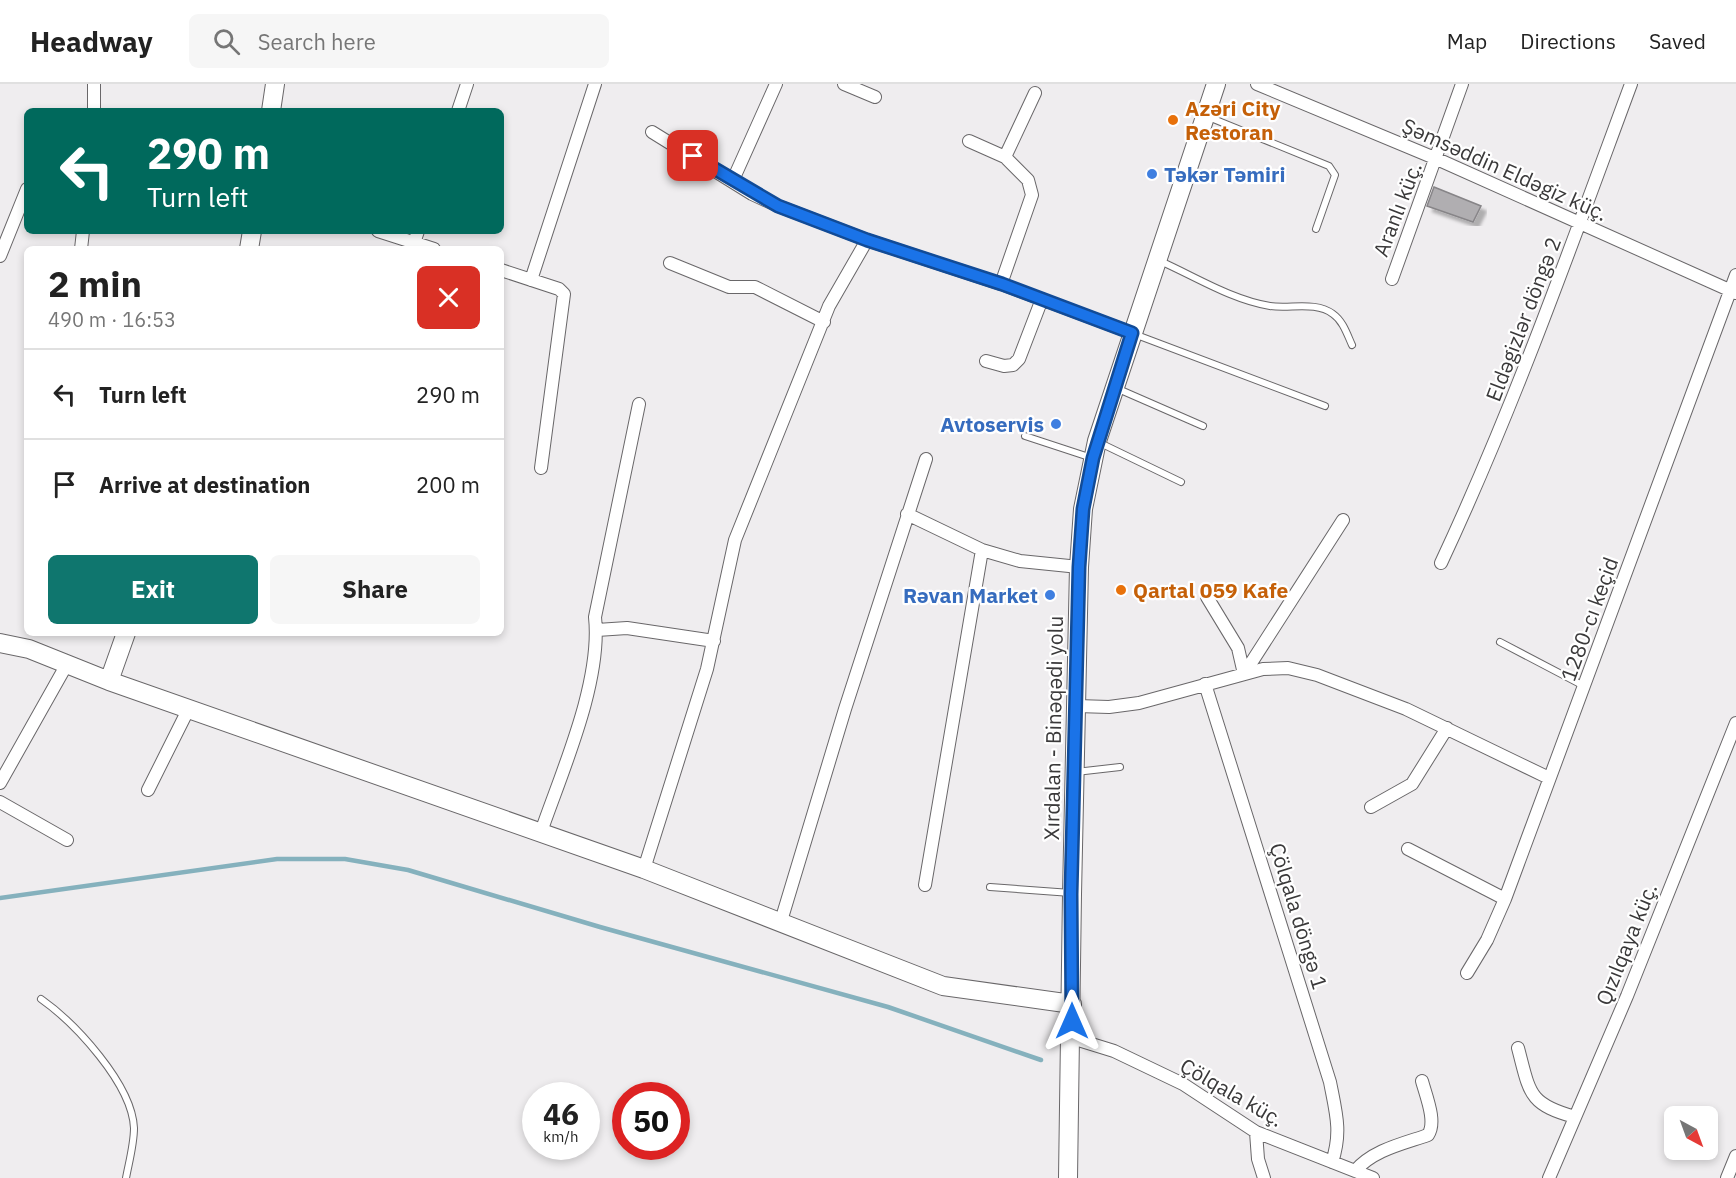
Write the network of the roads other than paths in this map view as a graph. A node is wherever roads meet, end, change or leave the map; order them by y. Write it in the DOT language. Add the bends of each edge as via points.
graph roads {
  1 [pos="94,84"];
  2 [pos="275,84"];
  3 [pos="467,84"];
  4 [pos="595,84"];
  5 [pos="776,84"];
  6 [pos="844,84"];
  7 [pos="1216,84"];
  8 [pos="1257,84"];
  9 [pos="1462,84"];
  10 [pos="1631,84"];
  11 [pos="1035,93"];
  12 [pos="874,97"];
  13 [pos="94,108"];
  14 [pos="271,108"];
  15 [pos="459,108"];
  16 [pos="1205,116"];
  17 [pos="652,132"];
  18 [pos="969,141"];
  19 [pos="1005,157"];
  20 [pos="1437,159"];
  21 [pos="733,180"];
  22 [pos="24,196"];
  23 [pos="1580,224"];
  24 [pos="1316,229"];
  25 [pos="389,234"];
  26 [pos="867,240"];
  27 [pos="423,243"];
  28 [pos="0,256"];
  29 [pos="1156,260"];
  30 [pos="670,263"];
  31 [pos="504,271"];
  32 [pos="1736,275"];
  33 [pos="1392,279"];
  34 [pos="531,280"];
  35 [pos="1002,284"];
  36 [pos="1733,292"];
  37 [pos="1042,299"];
  38 [pos="824,322"];
  39 [pos="1132,333"];
  40 [pos="1352,345"];
  41 [pos="986,361"];
  42 [pos="1114,388"];
  43 [pos="639,404"];
  44 [pos="1324,406"];
  45 [pos="1203,426"];
  46 [pos="1025,436"];
  47 [pos="1095,450"];
  48 [pos="926,459"];
  49 [pos="541,468"];
  50 [pos="1181,482"];
  51 [pos="907,514"];
  52 [pos="1343,520"];
  53 [pos="982,550"];
  54 [pos="1441,563"];
  55 [pos="1079,567"];
  56 [pos="1207,597"];
  57 [pos="597,630"];
  58 [pos="125,636"];
  59 [pos="714,641"];
  60 [pos="1500,642"];
  61 [pos="0,643"];
  62 [pos="67,664"];
  63 [pos="1244,674"];
  64 [pos="109,681"];
  65 [pos="1205,684"];
  66 [pos="1585,687"];
  67 [pos="1077,706"];
  68 [pos="189,708"];
  69 [pos="1736,723"];
  70 [pos="1447,728"];
  71 [pos="1120,767"];
  72 [pos="1075,772"];
  73 [pos="1549,778"];
  74 [pos="0,783"];
  75 [pos="148,790"];
  76 [pos="0,802"];
  77 [pos="1371,807"];
  78 [pos="541,832"];
  79 [pos="67,840"];
  80 [pos="1408,849"];
  81 [pos="644,868"];
  82 [pos="925,885"];
  83 [pos="990,887"];
  84 [pos="1071,894"];
  85 [pos="1505,899"];
  86 [pos="781,921"];
  87 [pos="1467,973"];
  88 [pos="41,999"];
  89 [pos="1072,1004"];
  90 [pos="1072,1038"];
  91 [pos="1518,1048"];
  92 [pos="1422,1081"];
  93 [pos="1575,1117"];
  94 [pos="1256,1132"];
  95 [pos="1736,1156"];
  96 [pos="1332,1162"];
  97 [pos="1355,1171"];
  98 [pos="126,1178"];
  99 [pos="1068,1178"];
  100 [pos="1264,1178"];
  101 [pos="1373,1178"];
  102 [pos="1549,1178"];
  103 [pos="1727,1178"];
  1 -- 13 [label="street"];
  2 -- 14 [label="street"];
  3 -- 15 [label="street"];
  4 -- 34 [label="street"];
  5 -- 21 [label="street"];
  6 -- 12 [label="street"];
  7 -- 16 [label="street, Xırdalan - Binəqədi yolu"];
  8 -- 20 [label="street, Şəmsəddin Eldəgiz küç."];
  9 -- 20 [label="street, Aranlı küç."];
  10 -- 23 [label="street, Eldəgizlər döngə 2"];
  11 -- 19 [label="street"];
  16 -- 24 [label="lane" via="1329,166 1335,175"];
  16 -- 29 [label="street, Xırdalan - Binəqədi yolu"];
  17 -- 21 [label="street"];
  18 -- 19 [label="street"];
  19 -- 35 [label="street" via="1028,180 1032,195"];
  20 -- 23 [label="street, Şəmsəddin Eldəgiz küç."];
  20 -- 33 [label="street, Aranlı küç."];
  21 -- 26 [label="street" via="778,206"];
  22 -- 28 [label="street"];
  23 -- 36 [label="street, Şəmsəddin Eldəgiz küç."];
  23 -- 54 [label="street, Eldəgizlər döngə 2" via="1488,463"];
  25 -- 27 [label="street"];
  26 -- 35 [label="street"];
  26 -- 38 [label="street" via="835,294"];
  29 -- 39 [label="street, Xırdalan - Binəqədi yolu"];
  29 -- 40 [label="lane" via="1253,302 1319,308 1332,313"];
  30 -- 38 [label="street" via="729,286 755,287"];
  31 -- 34 [label="street"];
  32 -- 36 [label="street, 1280-cı keçid"];
  34 -- 49 [label="street" via="559,289 565,301"];
  35 -- 37 [label="street"];
  36 -- 66 [label="street, 1280-cı keçid"];
  37 -- 39 [label="street"];
  37 -- 41 [label="street" via="1019,359 1004,366"];
  38 -- 59 [label="street" via="735,540"];
  39 -- 42 [label="street, Xırdalan - Binəqədi yolu"];
  39 -- 44 [label="lane"];
  42 -- 45 [label="lane"];
  42 -- 47 [label="street, Xırdalan - Binəqədi yolu"];
  43 -- 57 [label="street" via="599,595"];
  46 -- 47 [label="lane"];
  47 -- 50 [label="lane"];
  47 -- 55 [label="street, Xırdalan - Binəqədi yolu" via="1083,509"];
  48 -- 51 [label="street"];
  51 -- 53 [label="street"];
  51 -- 86 [label="street"];
  52 -- 63 [label="street"];
  53 -- 55 [label="street" via="1020,561"];
  53 -- 82 [label="street"];
  55 -- 67 [label="street, Xırdalan - Binəqədi yolu"];
  56 -- 63 [label="street" via="1238,648"];
  57 -- 59 [label="street" via="627,628"];
  57 -- 78 [label="street" via="587,695"];
  58 -- 64 [label="street"];
  59 -- 81 [label="street"];
  60 -- 66 [label="lane"];
  61 -- 62 [label="street"];
  62 -- 64 [label="street"];
  62 -- 74 [label="street"];
  63 -- 65 [label="street"];
  63 -- 70 [label="street" via="1288,668 1317,675"];
  64 -- 68 [label="street"];
  65 -- 67 [label="street" via="1139,703"];
  65 -- 96 [label="street, Çölqala döngə 1" via="1330,1082 1339,1141"];
  66 -- 73 [label="street, 1280-cı keçid"];
  67 -- 72 [label="street, Xırdalan - Binəqədi yolu"];
  68 -- 75 [label="street"];
  68 -- 78 [label="street"];
  69 -- 93 [label="street, Qızılqaya küç."];
  70 -- 73 [label="street"];
  70 -- 77 [label="street" via="1412,784"];
  71 -- 72 [label="lane"];
  72 -- 84 [label="street, Xırdalan - Binəqədi yolu"];
  73 -- 85 [label="street, 1280-cı keçid"];
  76 -- 79 [label="street"];
  78 -- 81 [label="street"];
  80 -- 85 [label="street"];
  81 -- 86 [label="street"];
  83 -- 84 [label="lane"];
  84 -- 89 [label="street, Xırdalan - Binəqədi yolu"];
  85 -- 87 [label="street, 1280-cı keçid"];
  86 -- 89 [label="street" via="943,986"];
  88 -- 98 [label="lane" via="65,1016 110,1072 129,1104 134,1128"];
  89 -- 90 [label="street, Xırdalan - Binəqədi yolu"];
  90 -- 94 [label="street, Çölqala küç." via="1114,1051 1183,1084"];
  90 -- 99 [label="street, Xırdalan - Binəqədi yolu"];
  91 -- 93 [label="street" via="1527,1083 1537,1100 1548,1109"];
  92 -- 97 [label="street" via="1432,1130 1428,1135 1378,1153"];
  93 -- 102 [label="street, Qızılqaya küç."];
  94 -- 96 [label="street, Çölqala küç."];
  94 -- 100 [label="street"];
  95 -- 103 [label="street"];
  96 -- 97 [label="street, Çölqala küç."];
  97 -- 101 [label="street, Çölqala küç."];
}
